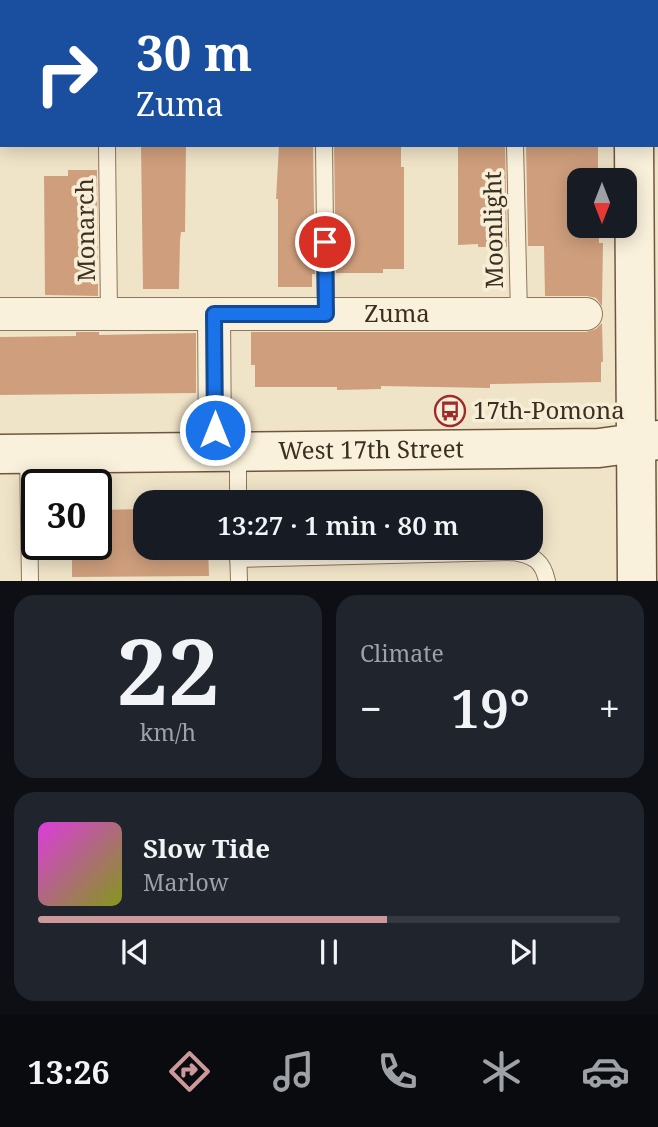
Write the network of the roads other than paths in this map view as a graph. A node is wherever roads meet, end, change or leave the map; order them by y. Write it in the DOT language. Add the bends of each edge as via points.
graph roads {
  1 [pos="107,147"];
  2 [pos="324,147"];
  3 [pos="515,147"];
  4 [pos="634,147"];
  5 [pos="0,314"];
  6 [pos="109,314"];
  7 [pos="214,314"];
  8 [pos="326,314"];
  9 [pos="519,314"];
  10 [pos="586,314"];
  11 [pos="647,441"];
  12 [pos="226,451"];
  13 [pos="14,453"];
  14 [pos="235,490"];
  15 [pos="238,560"];
  16 [pos="537,560"];
  17 [pos="30,581"];
  18 [pos="239,581"];
  19 [pos="547,581"];
  20 [pos="637,581"];
  1 -- 6 [label="lane, Monarch"];
  2 -- 8 [label="lane"];
  3 -- 9 [label="lane, Moonlight"];
  4 -- 11 [label="street" via="640,189"];
  5 -- 6 [label="street, Zuma"];
  6 -- 7 [label="street, Zuma"];
  7 -- 8 [label="street, Zuma"];
  7 -- 12 [label="street"];
  8 -- 9 [label="street, Zuma"];
  9 -- 10 [label="street, Zuma"];
  11 -- 12 [label="street, West 17th Street" via="599,448"];
  11 -- 20 [label="street"];
  12 -- 13 [label="street, West 17th Street"];
  12 -- 14 [label="lane"];
  13 -- 17 [label="lane"];
  15 -- 18 [label="lane"];
  16 -- 19 [label="lane"];
}
